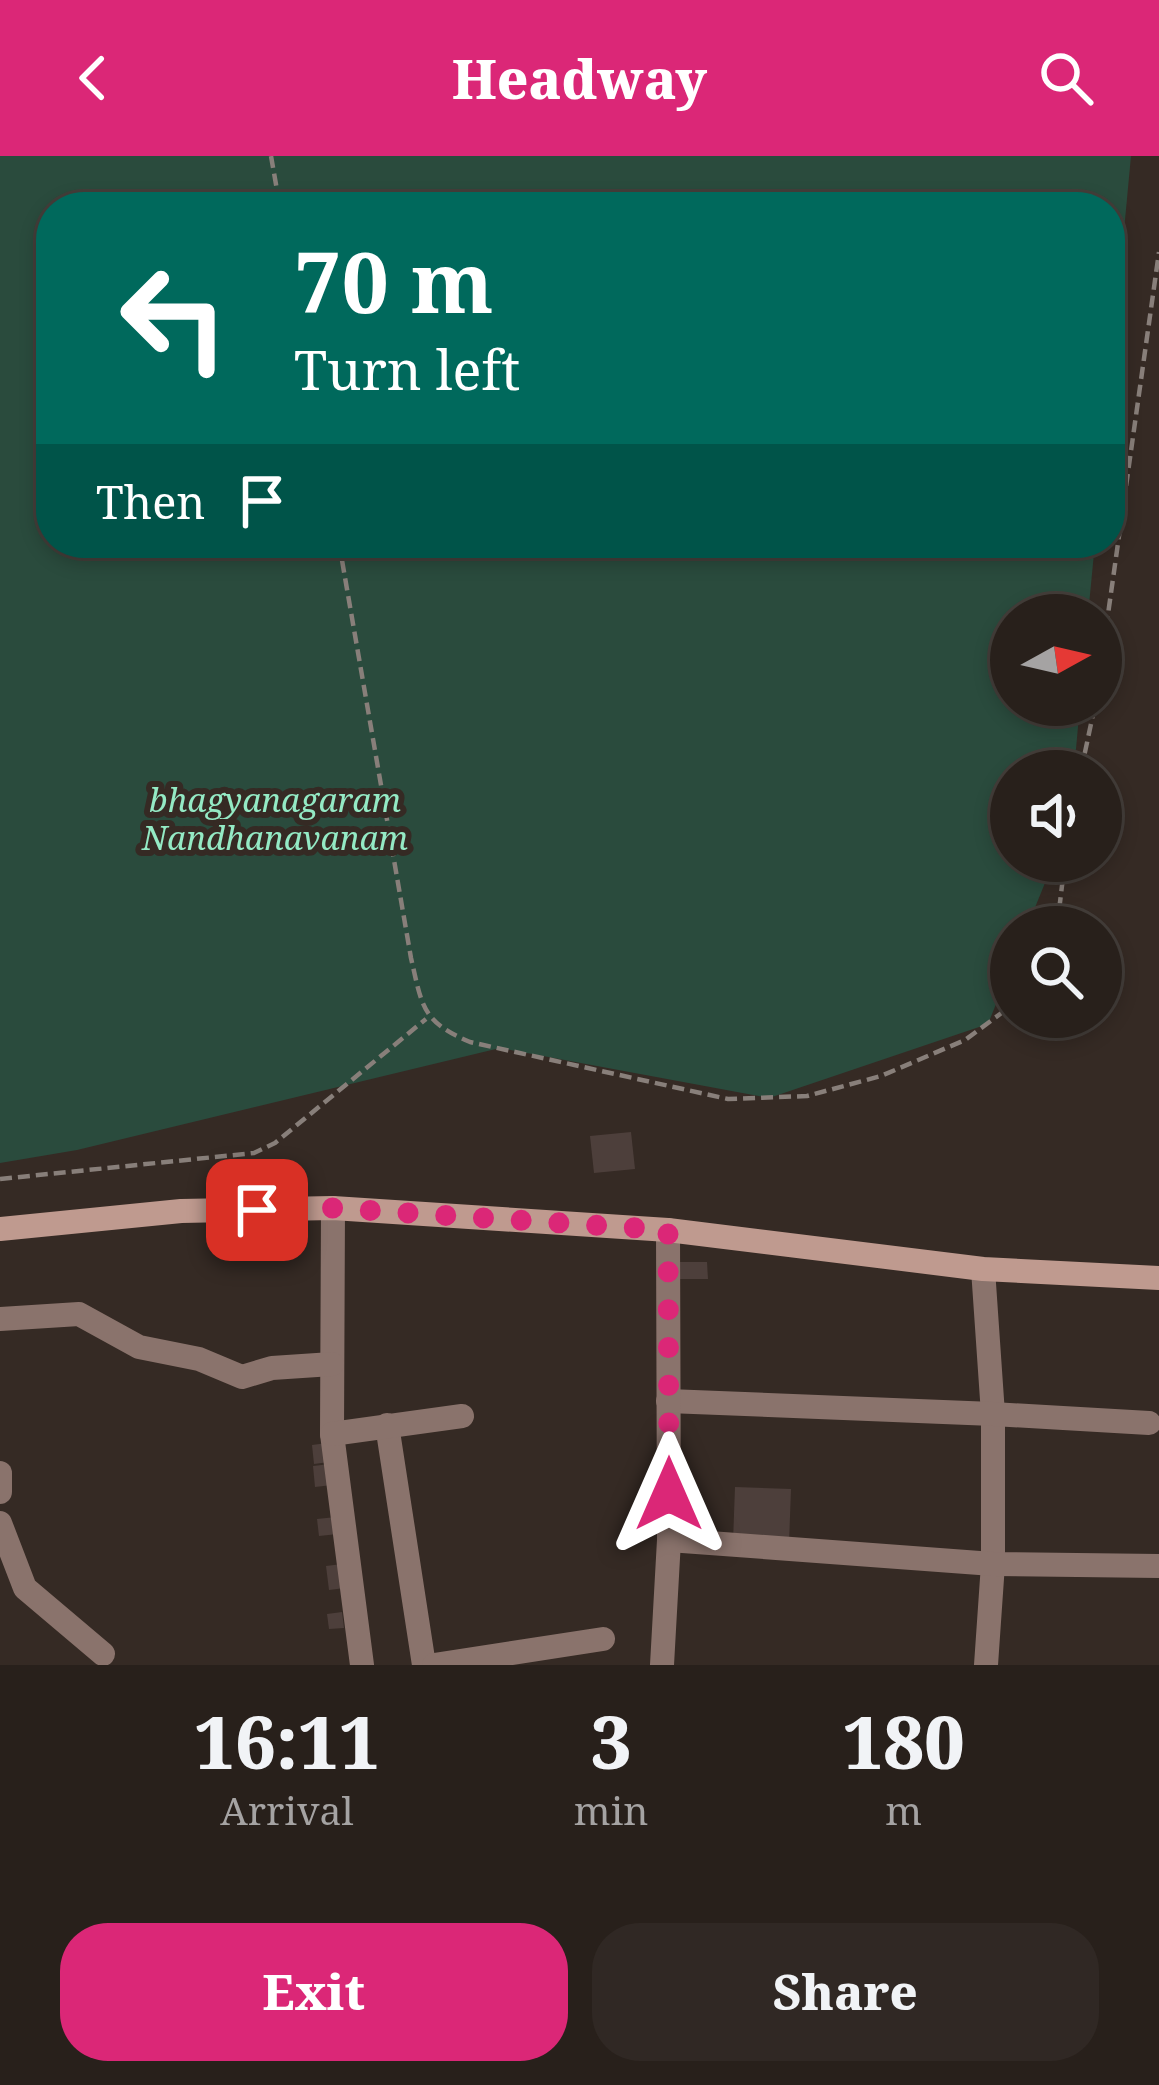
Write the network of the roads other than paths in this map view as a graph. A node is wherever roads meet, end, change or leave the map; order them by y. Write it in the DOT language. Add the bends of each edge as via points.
graph roads {
  1 [pos="333,1208"];
  2 [pos="0,1229"];
  3 [pos="668,1230"];
  4 [pos="983,1269"];
  5 [pos="1159,1278"];
  6 [pos="0,1319"];
  7 [pos="332,1364"];
  8 [pos="668,1401"];
  9 [pos="993,1414"];
  10 [pos="462,1416"];
  11 [pos="1149,1424"];
  12 [pos="387,1425"];
  13 [pos="332,1434"];
  14 [pos="0,1474"];
  15 [pos="0,1492"];
  16 [pos="0,1523"];
  17 [pos="669,1540"];
  18 [pos="993,1564"];
  19 [pos="1159,1566"];
  20 [pos="603,1639"];
  21 [pos="103,1654"];
  22 [pos="362,1665"];
  23 [pos="424,1665"];
  24 [pos="434,1665"];
  25 [pos="662,1665"];
  26 [pos="986,1665"];
  1 -- 2 [label="street" via="181,1211"];
  1 -- 3 [label="street"];
  1 -- 7 [label="street"];
  3 -- 4 [label="street"];
  3 -- 8 [label="street"];
  4 -- 5 [label="street"];
  4 -- 9 [label="street"];
  6 -- 7 [label="street" via="80,1314 139,1347 242,1378"];
  7 -- 13 [label="street"];
  8 -- 9 [label="street"];
  8 -- 17 [label="street"];
  9 -- 11 [label="street"];
  9 -- 18 [label="street"];
  10 -- 12 [label="street"];
  12 -- 13 [label="street"];
  12 -- 23 [label="street"];
  13 -- 22 [label="street"];
  14 -- 15 [label="street"];
  16 -- 21 [label="street" via="25,1588"];
  17 -- 18 [label="street"];
  17 -- 25 [label="street"];
  18 -- 19 [label="street"];
  18 -- 26 [label="street"];
  20 -- 24 [label="street"];
}
